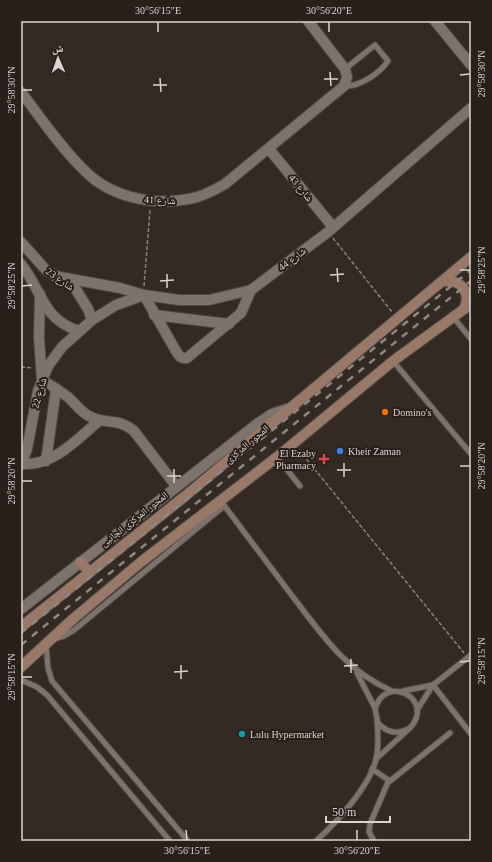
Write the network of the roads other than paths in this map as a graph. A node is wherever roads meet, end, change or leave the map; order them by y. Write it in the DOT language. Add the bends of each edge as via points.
graph roads {
  1 [pos="308,21"];
  2 [pos="435,21"];
  3 [pos="471,64"];
  4 [pos="345,77"];
  5 [pos="21,92"];
  6 [pos="471,108"];
  7 [pos="269,149"];
  8 [pos="331,230"];
  9 [pos="21,242"];
  10 [pos="471,257"];
  11 [pos="21,264"];
  12 [pos="55,276"];
  13 [pos="441,282"];
  14 [pos="251,290"];
  15 [pos="40,294"];
  16 [pos="144,295"];
  17 [pos="468,307"];
  18 [pos="154,315"];
  19 [pos="453,317"];
  20 [pos="92,320"];
  21 [pos="228,324"];
  22 [pos="79,331"];
  23 [pos="471,339"];
  24 [pos="393,361"];
  25 [pos="42,380"];
  26 [pos="56,389"];
  27 [pos="290,408"];
  28 [pos="100,420"];
  29 [pos="471,454"];
  30 [pos="277,457"];
  31 [pos="46,461"];
  32 [pos="21,465"];
  33 [pos="176,486"];
  34 [pos="300,486"];
  35 [pos="222,503"];
  36 [pos="80,562"];
  37 [pos="89,571"];
  38 [pos="21,609"];
  39 [pos="21,627"];
  40 [pos="47,642"];
  41 [pos="469,656"];
  42 [pos="21,667"];
  43 [pos="355,670"];
  44 [pos="21,680"];
  45 [pos="433,685"];
  46 [pos="392,691"];
  47 [pos="402,692"];
  48 [pos="375,708"];
  49 [pos="417,710"];
  50 [pos="376,718"];
  51 [pos="410,728"];
  52 [pos="450,733"];
  53 [pos="471,734"];
  54 [pos="376,759"];
  55 [pos="372,769"];
  56 [pos="388,782"];
  57 [pos="170,841"];
  58 [pos="188,841"];
  59 [pos="316,841"];
  60 [pos="374,841"];
  1 -- 4 [label="street"];
  2 -- 3 [label="street"];
  4 -- 4 [label="lane" via="375,45 388,62 363,82 351,86"];
  4 -- 7 [label="street, شارع 41"];
  5 -- 7 [label="street, شارع 41" via="84,171 114,192 132,198 170,202 208,194 225,184"];
  6 -- 8 [label="street, شارع 44"];
  7 -- 8 [label="street, شارع 43"];
  8 -- 14 [label="street, شارع 44"];
  9 -- 12 [label="street, شارع 23" via="39,263"];
  10 -- 13 [label="main road, المحور المركزى"];
  11 -- 15 [label="street, شارع 23"];
  12 -- 16 [label="street"];
  12 -- 20 [label="street, شارع 23" via="75,288 83,298"];
  13 -- 17 [label="main road" via="453,281 463,287 468,298"];
  13 -- 27 [label="main road, المحور المركزى"];
  14 -- 16 [label="street, شارع 44" via="209,300 180,300"];
  14 -- 21 [label="street" via="241,312"];
  15 -- 22 [label="street, شارع 23" via="55,318"];
  15 -- 25 [label="street" via="38,331"];
  16 -- 18 [label="street"];
  16 -- 20 [label="street, شارع 44" via="116,305"];
  17 -- 19 [label="main road"];
  18 -- 21 [label="street"];
  18 -- 21 [label="street" via="179,357 183,359"];
  19 -- 23 [label="lane"];
  19 -- 24 [label="main road"];
  20 -- 22 [label="street, شارع 44"];
  22 -- 25 [label="street, شارع 22" via="54,356"];
  24 -- 29 [label="lane"];
  24 -- 30 [label="main road"];
  25 -- 26 [label="street"];
  25 -- 32 [label="street, شارع 22"];
  26 -- 28 [label="street" via="84,413"];
  26 -- 31 [label="street"];
  27 -- 33 [label="street, المحور المركزى الجانبى" via="261,421"];
  27 -- 37 [label="main road, المحور المركزى"];
  28 -- 31 [label="street"];
  28 -- 33 [label="street" via="118,422 134,431"];
  30 -- 34 [label="lane"];
  30 -- 35 [label="main road"];
  31 -- 32 [label="street"];
  33 -- 36 [label="street, المحور المركزى الجانبى"];
  35 -- 40 [label="main road" via="118,581"];
  35 -- 43 [label="lane" via="327,641"];
  36 -- 37 [label="main road"];
  36 -- 38 [label="street, المحور المركزى الجانبى"];
  37 -- 39 [label="main road, المحور المركزى"];
  40 -- 42 [label="main road"];
  40 -- 58 [label="lane" via="48,668 52,681"];
  41 -- 45 [label="lane"];
  43 -- 46 [label="lane"];
  43 -- 48 [label="lane"];
  44 -- 57 [label="lane" via="47,695"];
  45 -- 47 [label="lane"];
  45 -- 49 [label="lane"];
  45 -- 53 [label="lane"];
  46 -- 47 [label="lane"];
  46 -- 48 [label="lane" via="379,699"];
  47 -- 49 [label="lane" via="414,700"];
  48 -- 50 [label="lane"];
  49 -- 51 [label="lane" via="416,720"];
  50 -- 51 [label="lane" via="382,727 390,732"];
  50 -- 54 [label="lane"];
  51 -- 54 [label="lane"];
  52 -- 56 [label="lane"];
  54 -- 55 [label="lane"];
  55 -- 56 [label="lane"];
  55 -- 59 [label="lane" via="354,800 332,827"];
  56 -- 60 [label="lane" via="370,824 369,832"];
}
